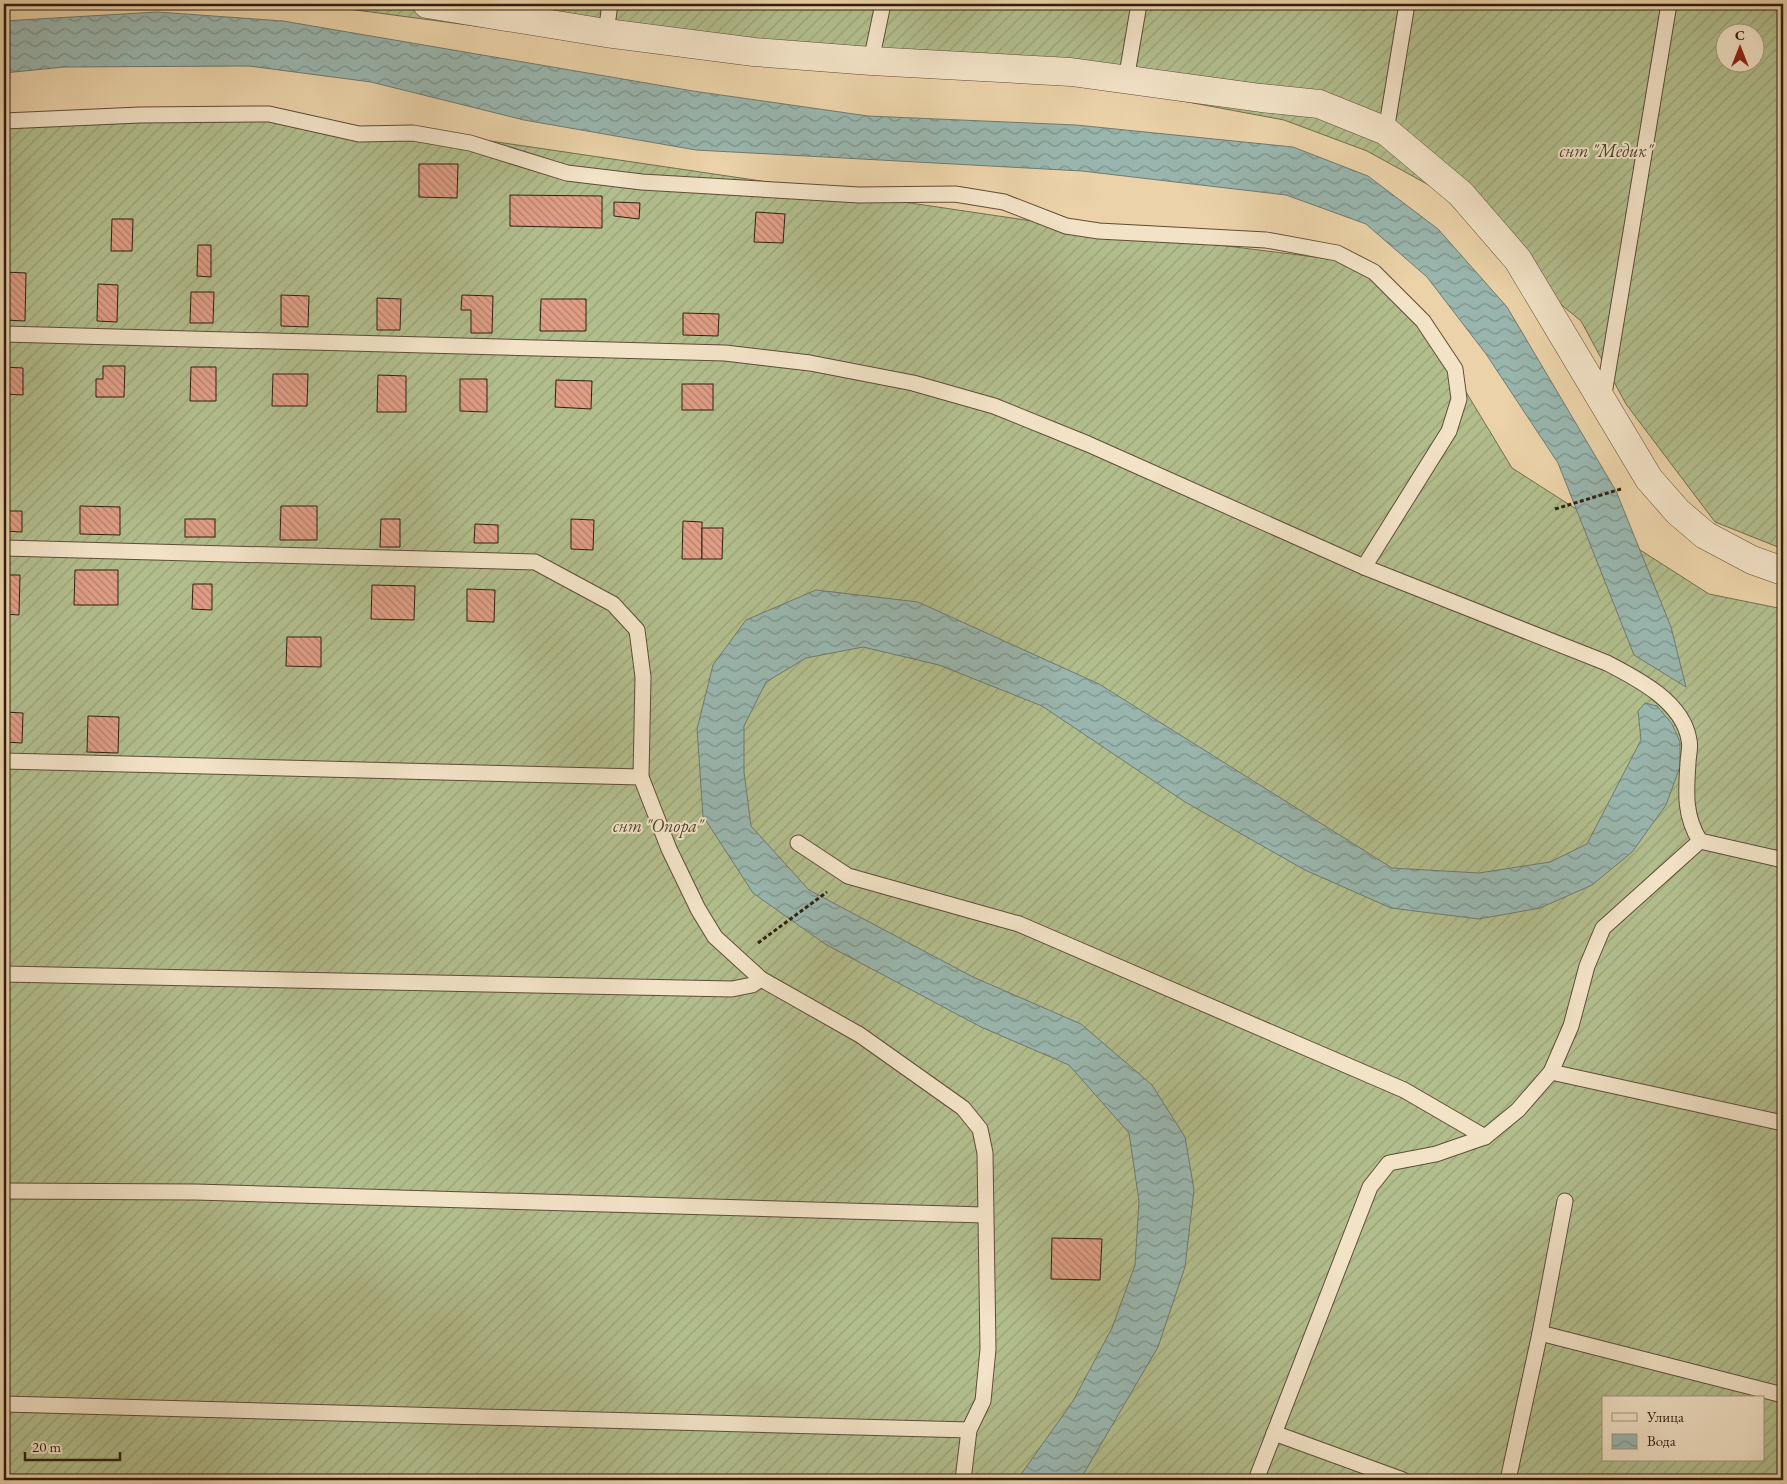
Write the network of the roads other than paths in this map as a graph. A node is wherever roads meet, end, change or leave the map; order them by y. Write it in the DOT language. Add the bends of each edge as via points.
graph roads {
  1 [pos="427,4"];
  2 [pos="610,4"];
  3 [pos="883,4"];
  4 [pos="1139,4"];
  5 [pos="1407,4"];
  6 [pos="1669,4"];
  7 [pos="606,33"];
  8 [pos="871,61"];
  9 [pos="1126,80"];
  10 [pos="4,121"];
  11 [pos="1386,132"];
  12 [pos="4,334"];
  13 [pos="1603,400"];
  14 [pos="4,548"];
  15 [pos="1364,567"];
  16 [pos="1783,571"];
  17 [pos="4,761"];
  18 [pos="641,777"];
  19 [pos="1700,841"];
  20 [pos="798,843"];
  21 [pos="1783,860"];
  22 [pos="4,974"];
  23 [pos="761,979"];
  24 [pos="1551,1072"];
  25 [pos="1783,1123"];
  26 [pos="1485,1137"];
  27 [pos="4,1191"];
  28 [pos="1565,1201"];
  29 [pos="984,1215"];
  30 [pos="1540,1333"];
  31 [pos="1783,1395"];
  32 [pos="4,1404"];
  33 [pos="969,1430"];
  34 [pos="1274,1433"];
  35 [pos="963,1480"];
  36 [pos="1256,1480"];
  37 [pos="1403,1480"];
  38 [pos="1508,1480"];
  1 -- 7 [label="street"];
  2 -- 7 [label="lane"];
  3 -- 8 [label="lane"];
  4 -- 9 [label="lane"];
  5 -- 11 [label="lane"];
  6 -- 13 [label="lane"];
  7 -- 8 [label="street" via="754,52"];
  8 -- 9 [label="street" via="1071,72"];
  9 -- 11 [label="street" via="1319,104"];
  10 -- 15 [label="lane" via="269,114 358,134 414,133 470,143 577,174 642,182 859,195 955,194 1004,202 1066,226 1099,231 1266,240 1338,253 1374,272 1423,322 1455,370 1459,399 1449,431"];
  11 -- 13 [label="street" via="1462,194 1518,260"];
  12 -- 15 [label="lane" via="725,353 810,363 913,383 994,406 1088,444"];
  13 -- 16 [label="street" via="1650,479 1678,512 1705,535 1752,560"];
  14 -- 18 [label="lane" via="535,562 613,604 637,630 643,677"];
  15 -- 19 [label="lane" via="1607,663 1638,679 1662,698 1680,718 1690,740 1686,810"];
  17 -- 18 [label="lane"];
  18 -- 23 [label="lane" via="669,849 698,909 716,937"];
  19 -- 21 [label="lane"];
  19 -- 24 [label="lane" via="1603,928 1587,966 1571,1026"];
  20 -- 26 [label="lane" via="848,876 1019,924 1404,1090"];
  22 -- 23 [label="lane" via="732,988 752,985"];
  23 -- 29 [label="lane" via="860,1035 963,1108 980,1129 985,1153"];
  24 -- 25 [label="lane"];
  24 -- 26 [label="lane" via="1518,1110"];
  26 -- 34 [label="lane" via="1436,1154 1389,1163 1370,1187"];
  27 -- 29 [label="lane" via="195,1192"];
  28 -- 30 [label="lane"];
  29 -- 33 [label="lane" via="988,1350 983,1401"];
  30 -- 31 [label="lane"];
  30 -- 38 [label="lane"];
  32 -- 33 [label="lane"];
  33 -- 35 [label="lane"];
  34 -- 36 [label="lane"];
  34 -- 37 [label="lane"];
}
